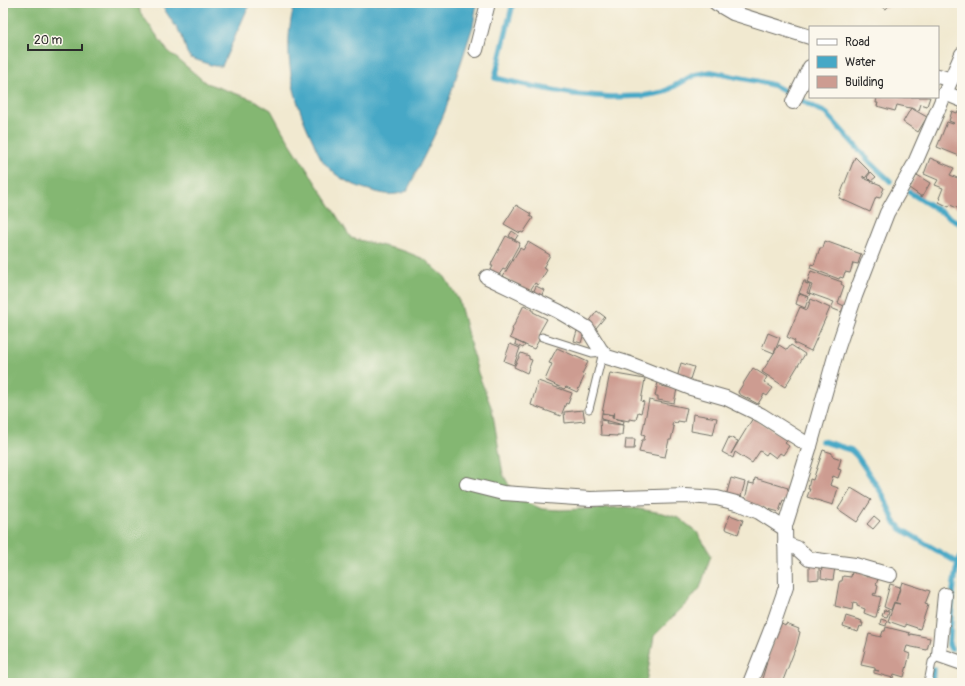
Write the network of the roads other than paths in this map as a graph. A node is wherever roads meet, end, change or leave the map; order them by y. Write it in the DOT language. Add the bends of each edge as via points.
graph roads {
  1 [pos="488,3"];
  2 [pos="716,3"];
  3 [pos="809,37"];
  4 [pos="476,50"];
  5 [pos="962,54"];
  6 [pos="809,69"];
  7 [pos="939,77"];
  8 [pos="948,86"];
  9 [pos="962,100"];
  10 [pos="793,102"];
  11 [pos="487,277"];
  12 [pos="542,337"];
  13 [pos="603,352"];
  14 [pos="588,409"];
  15 [pos="810,446"];
  16 [pos="467,484"];
  17 [pos="786,529"];
  18 [pos="786,544"];
  19 [pos="890,575"];
  20 [pos="945,595"];
  21 [pos="938,655"];
  22 [pos="962,663"];
  23 [pos="750,683"];
  24 [pos="928,683"];
  1 -- 4 [label="street"];
  2 -- 3 [label="street" via="733,13"];
  5 -- 8 [label="street"];
  6 -- 10 [label="street"];
  7 -- 8 [label="street"];
  8 -- 9 [label="street"];
  8 -- 15 [label="street" via="914,165 887,213 836,353"];
  11 -- 13 [label="street" via="587,328"];
  12 -- 13 [label="lane" via="592,353"];
  13 -- 14 [label="lane"];
  13 -- 15 [label="street" via="607,357 726,398 761,415"];
  15 -- 17 [label="street"];
  16 -- 17 [label="street" via="503,493 590,499 686,496 717,498 759,512"];
  17 -- 18 [label="street"];
  18 -- 19 [label="street" via="797,548 809,559 855,565"];
  18 -- 23 [label="street" via="786,587"];
  20 -- 21 [label="street"];
  21 -- 22 [label="street"];
  21 -- 24 [label="lane" via="932,662"];
}
